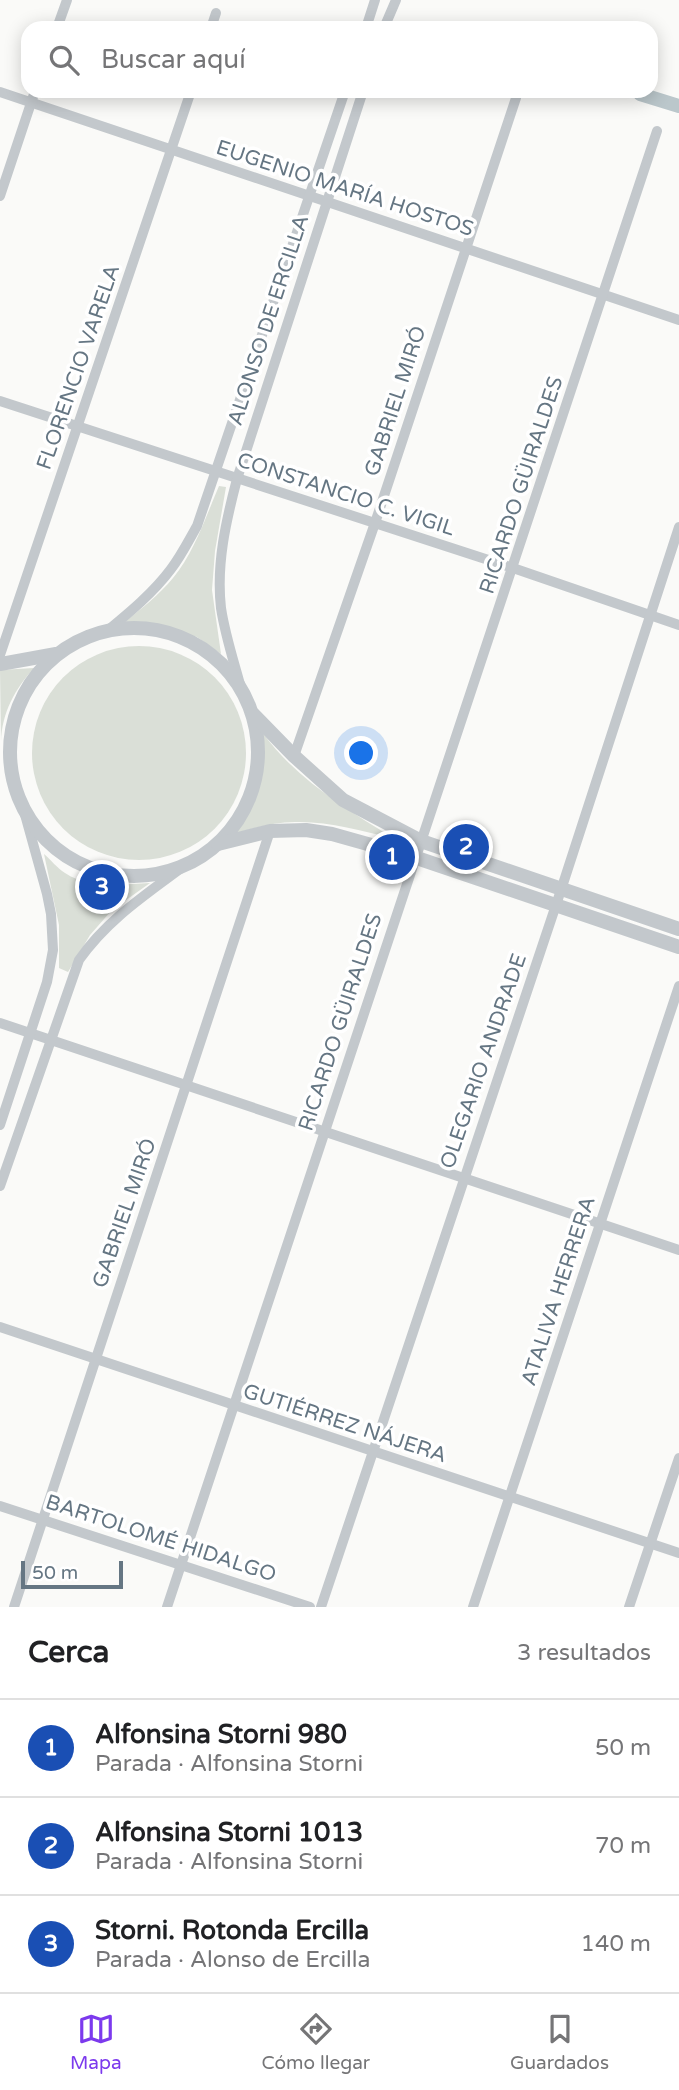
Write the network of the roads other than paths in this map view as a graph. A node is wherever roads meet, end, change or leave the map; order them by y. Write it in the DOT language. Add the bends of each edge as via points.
graph roads {
  1 [pos="67,0"];
  2 [pos="375,0"];
  3 [pos="396,0"];
  4 [pos="216,13"];
  5 [pos="60,21"];
  6 [pos="213,21"];
  7 [pos="368,21"];
  8 [pos="387,21"];
  9 [pos="0,92"];
  10 [pos="21,95"];
  11 [pos="33,98"];
  12 [pos="36,98"];
  13 [pos="189,98"];
  14 [pos="343,98"];
  15 [pos="361,98"];
  16 [pos="516,98"];
  17 [pos="657,131"];
  18 [pos="171,150"];
  19 [pos="0,196"];
  20 [pos="309,197"];
  21 [pos="327,202"];
  22 [pos="466,248"];
  23 [pos="604,295"];
  24 [pos="679,320"];
  25 [pos="0,401"];
  26 [pos="78,428"];
  27 [pos="216,472"];
  28 [pos="237,479"];
  29 [pos="375,523"];
  30 [pos="679,527"];
  31 [pos="513,568"];
  32 [pos="649,615"];
  33 [pos="679,625"];
  34 [pos="107,631"];
  35 [pos="58,654"];
  36 [pos="0,655"];
  37 [pos="0,664"];
  38 [pos="241,688"];
  39 [pos="253,714"];
  40 [pos="294,756"];
  41 [pos="0,770"];
  42 [pos="12,782"];
  43 [pos="24,811"];
  44 [pos="270,831"];
  45 [pos="421,841"];
  46 [pos="218,844"];
  47 [pos="414,857"];
  48 [pos="184,866"];
  49 [pos="559,897"];
  50 [pos="679,929"];
  51 [pos="679,947"];
  52 [pos="679,986"];
  53 [pos="0,1023"];
  54 [pos="31,1033"];
  55 [pos="50,1041"];
  56 [pos="187,1087"];
  57 [pos="0,1125"];
  58 [pos="324,1133"];
  59 [pos="464,1178"];
  60 [pos="0,1186"];
  61 [pos="600,1224"];
  62 [pos="679,1250"];
  63 [pos="0,1327"];
  64 [pos="95,1360"];
  65 [pos="233,1406"];
  66 [pos="372,1451"];
  67 [pos="679,1458"];
  68 [pos="509,1498"];
  69 [pos="0,1506"];
  70 [pos="42,1520"];
  71 [pos="650,1544"];
  72 [pos="679,1553"];
  73 [pos="181,1566"];
  74 [pos="14,1607"];
  75 [pos="167,1607"];
  76 [pos="310,1607"];
  77 [pos="321,1607"];
  78 [pos="473,1607"];
  79 [pos="629,1607"];
  1 -- 5 [label="street"];
  2 -- 7 [label="street"];
  3 -- 8 [label="street"];
  4 -- 6 [label="street"];
  9 -- 10 [label="street, EUGENIO MARÍA HOSTOS"];
  11 -- 19 [label="street"];
  12 -- 18 [label="street, EUGENIO MARÍA HOSTOS"];
  13 -- 18 [label="street, FLORENCIO VARELA"];
  14 -- 20 [label="street, ALONSO DE ERCILLA"];
  15 -- 21 [label="street, ALONSO DE ERCILLA"];
  16 -- 22 [label="street, GABRIEL MIRÓ"];
  17 -- 23 [label="street, RICARDO GÜIRALDES"];
  18 -- 20 [label="street, EUGENIO MARÍA HOSTOS"];
  18 -- 26 [label="street, FLORENCIO VARELA"];
  20 -- 21 [label="street, EUGENIO MARÍA HOSTOS"];
  20 -- 27 [label="street, ALONSO DE ERCILLA"];
  21 -- 22 [label="street, EUGENIO MARÍA HOSTOS"];
  21 -- 28 [label="street, ALONSO DE ERCILLA"];
  22 -- 23 [label="street, EUGENIO MARÍA HOSTOS"];
  22 -- 29 [label="street, GABRIEL MIRÓ"];
  23 -- 24 [label="street, EUGENIO MARÍA HOSTOS"];
  23 -- 31 [label="street, RICARDO GÜIRALDES"];
  25 -- 26 [label="street, CONSTANCIO C. VIGIL"];
  26 -- 27 [label="street, CONSTANCIO C. VIGIL"];
  26 -- 36 [label="street, FLORENCIO VARELA"];
  27 -- 28 [label="street, CONSTANCIO C. VIGIL"];
  27 -- 34 [label="street, ALONSO DE ERCILLA" via="197,526 172,568 143,601"];
  28 -- 29 [label="street, CONSTANCIO C. VIGIL"];
  28 -- 38 [label="street, ALONSO DE ERCILLA" via="220,559 220,587 225,629"];
  29 -- 31 [label="street, CONSTANCIO C. VIGIL"];
  29 -- 40 [label="street, GABRIEL MIRÓ"];
  30 -- 32 [label="street, OLEGARIO ANDRADE"];
  31 -- 32 [label="street, CONSTANCIO C. VIGIL"];
  31 -- 45 [label="street, RICARDO GÜIRALDES"];
  32 -- 33 [label="street, CONSTANCIO C. VIGIL"];
  32 -- 49 [label="street, OLEGARIO ANDRADE"];
  34 -- 35 [label="street"];
  34 -- 38 [label="street" via="146,628 183,638 216,658"];
  35 -- 37 [label="street"];
  35 -- 42 [label="street" via="34,677 19,705 10,737"];
  38 -- 39 [label="street"];
  39 -- 40 [label="street"];
  39 -- 46 [label="street" via="258,770 237,822"];
  40 -- 45 [label="street" via="343,800"];
  41 -- 42 [label="street"];
  42 -- 43 [label="street"];
  43 -- 48 [label="street" via="42,836 93,870 123,876 154,875"];
  43 -- 54 [label="street" via="47,894 52,934 49,973"];
  44 -- 46 [label="street"];
  44 -- 47 [label="street" via="332,834"];
  44 -- 56 [label="street, GABRIEL MIRÓ"];
  45 -- 47 [label="street, RICARDO GÜIRALDES"];
  45 -- 49 [label="street"];
  46 -- 48 [label="street"];
  47 -- 49 [label="street"];
  47 -- 58 [label="street, RICARDO GÜIRALDES"];
  48 -- 55 [label="street" via="94,939 79,960"];
  49 -- 50 [label="street"];
  49 -- 51 [label="street"];
  49 -- 59 [label="street, OLEGARIO ANDRADE"];
  52 -- 61 [label="street, ATALIVA HERRERA"];
  53 -- 54 [label="street"];
  54 -- 55 [label="street"];
  54 -- 57 [label="street"];
  55 -- 56 [label="street"];
  55 -- 60 [label="street"];
  56 -- 58 [label="street"];
  56 -- 64 [label="street, GABRIEL MIRÓ"];
  58 -- 59 [label="street"];
  58 -- 65 [label="street, RICARDO GÜIRALDES"];
  59 -- 61 [label="street"];
  59 -- 66 [label="street, OLEGARIO ANDRADE"];
  61 -- 62 [label="street"];
  61 -- 68 [label="street, ATALIVA HERRERA"];
  63 -- 64 [label="street, GUTIÉRREZ NÁJERA"];
  64 -- 65 [label="street, GUTIÉRREZ NÁJERA"];
  64 -- 70 [label="street, GABRIEL MIRÓ"];
  65 -- 66 [label="street, GUTIÉRREZ NÁJERA"];
  65 -- 73 [label="street, RICARDO GÜIRALDES"];
  66 -- 68 [label="street, GUTIÉRREZ NÁJERA"];
  66 -- 77 [label="street, OLEGARIO ANDRADE"];
  67 -- 71 [label="street"];
  68 -- 71 [label="street, GUTIÉRREZ NÁJERA"];
  68 -- 78 [label="street, ATALIVA HERRERA"];
  69 -- 70 [label="street, BARTOLOMÉ HIDALGO"];
  70 -- 73 [label="street, BARTOLOMÉ HIDALGO"];
  70 -- 74 [label="street, GABRIEL MIRÓ"];
  71 -- 72 [label="street, GUTIÉRREZ NÁJERA"];
  71 -- 79 [label="street"];
  73 -- 75 [label="street, RICARDO GÜIRALDES"];
  73 -- 76 [label="street, BARTOLOMÉ HIDALGO"];
}
